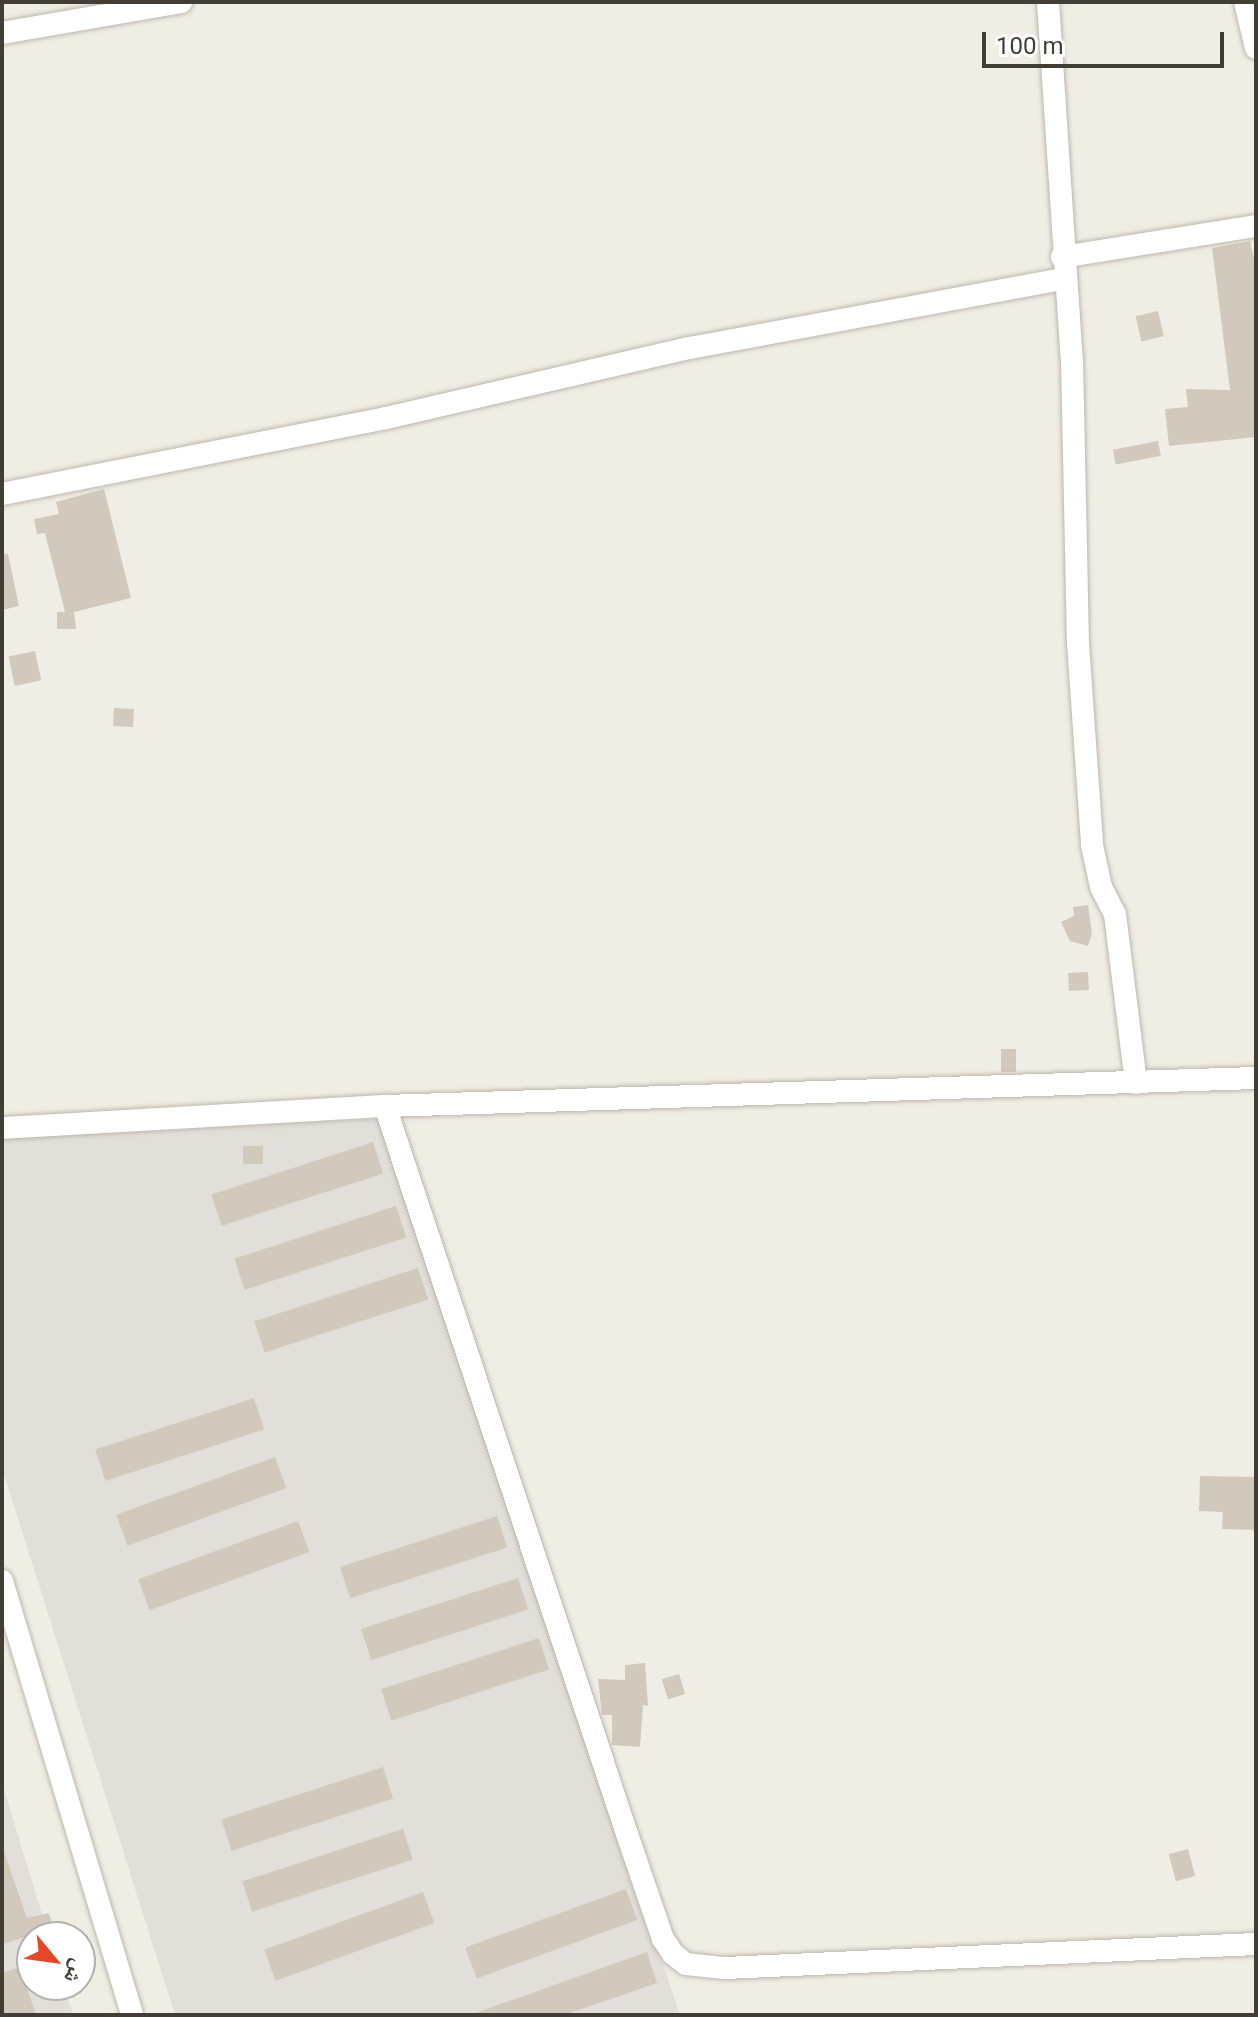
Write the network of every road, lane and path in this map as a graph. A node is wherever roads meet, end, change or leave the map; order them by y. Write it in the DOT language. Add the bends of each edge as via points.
graph roads {
  1 [pos="181,2"];
  2 [pos="1048,2"];
  3 [pos="1245,2"];
  4 [pos="2,33"];
  5 [pos="1256,48"];
  6 [pos="1256,226"];
  7 [pos="1063,268"];
  8 [pos="2,494"];
  9 [pos="1256,1078"];
  10 [pos="1136,1083"];
  11 [pos="385,1106"];
  12 [pos="2,1128"];
  13 [pos="2,1581"];
  14 [pos="1256,1944"];
  15 [pos="132,2015"];
  1 -- 4 [label="street"];
  2 -- 7 [label="street"];
  3 -- 5 [label="street"];
  6 -- 7 [label="street"];
  7 -- 8 [label="street" via="386,418"];
  7 -- 10 [label="street" via="1092,845 1101,887 1115,914"];
  9 -- 10 [label="street"];
  10 -- 11 [label="street"];
  11 -- 12 [label="street"];
  11 -- 14 [label="street" via="627,1834 673,1954 686,1964 725,1968"];
  13 -- 15 [label="street"];
}
